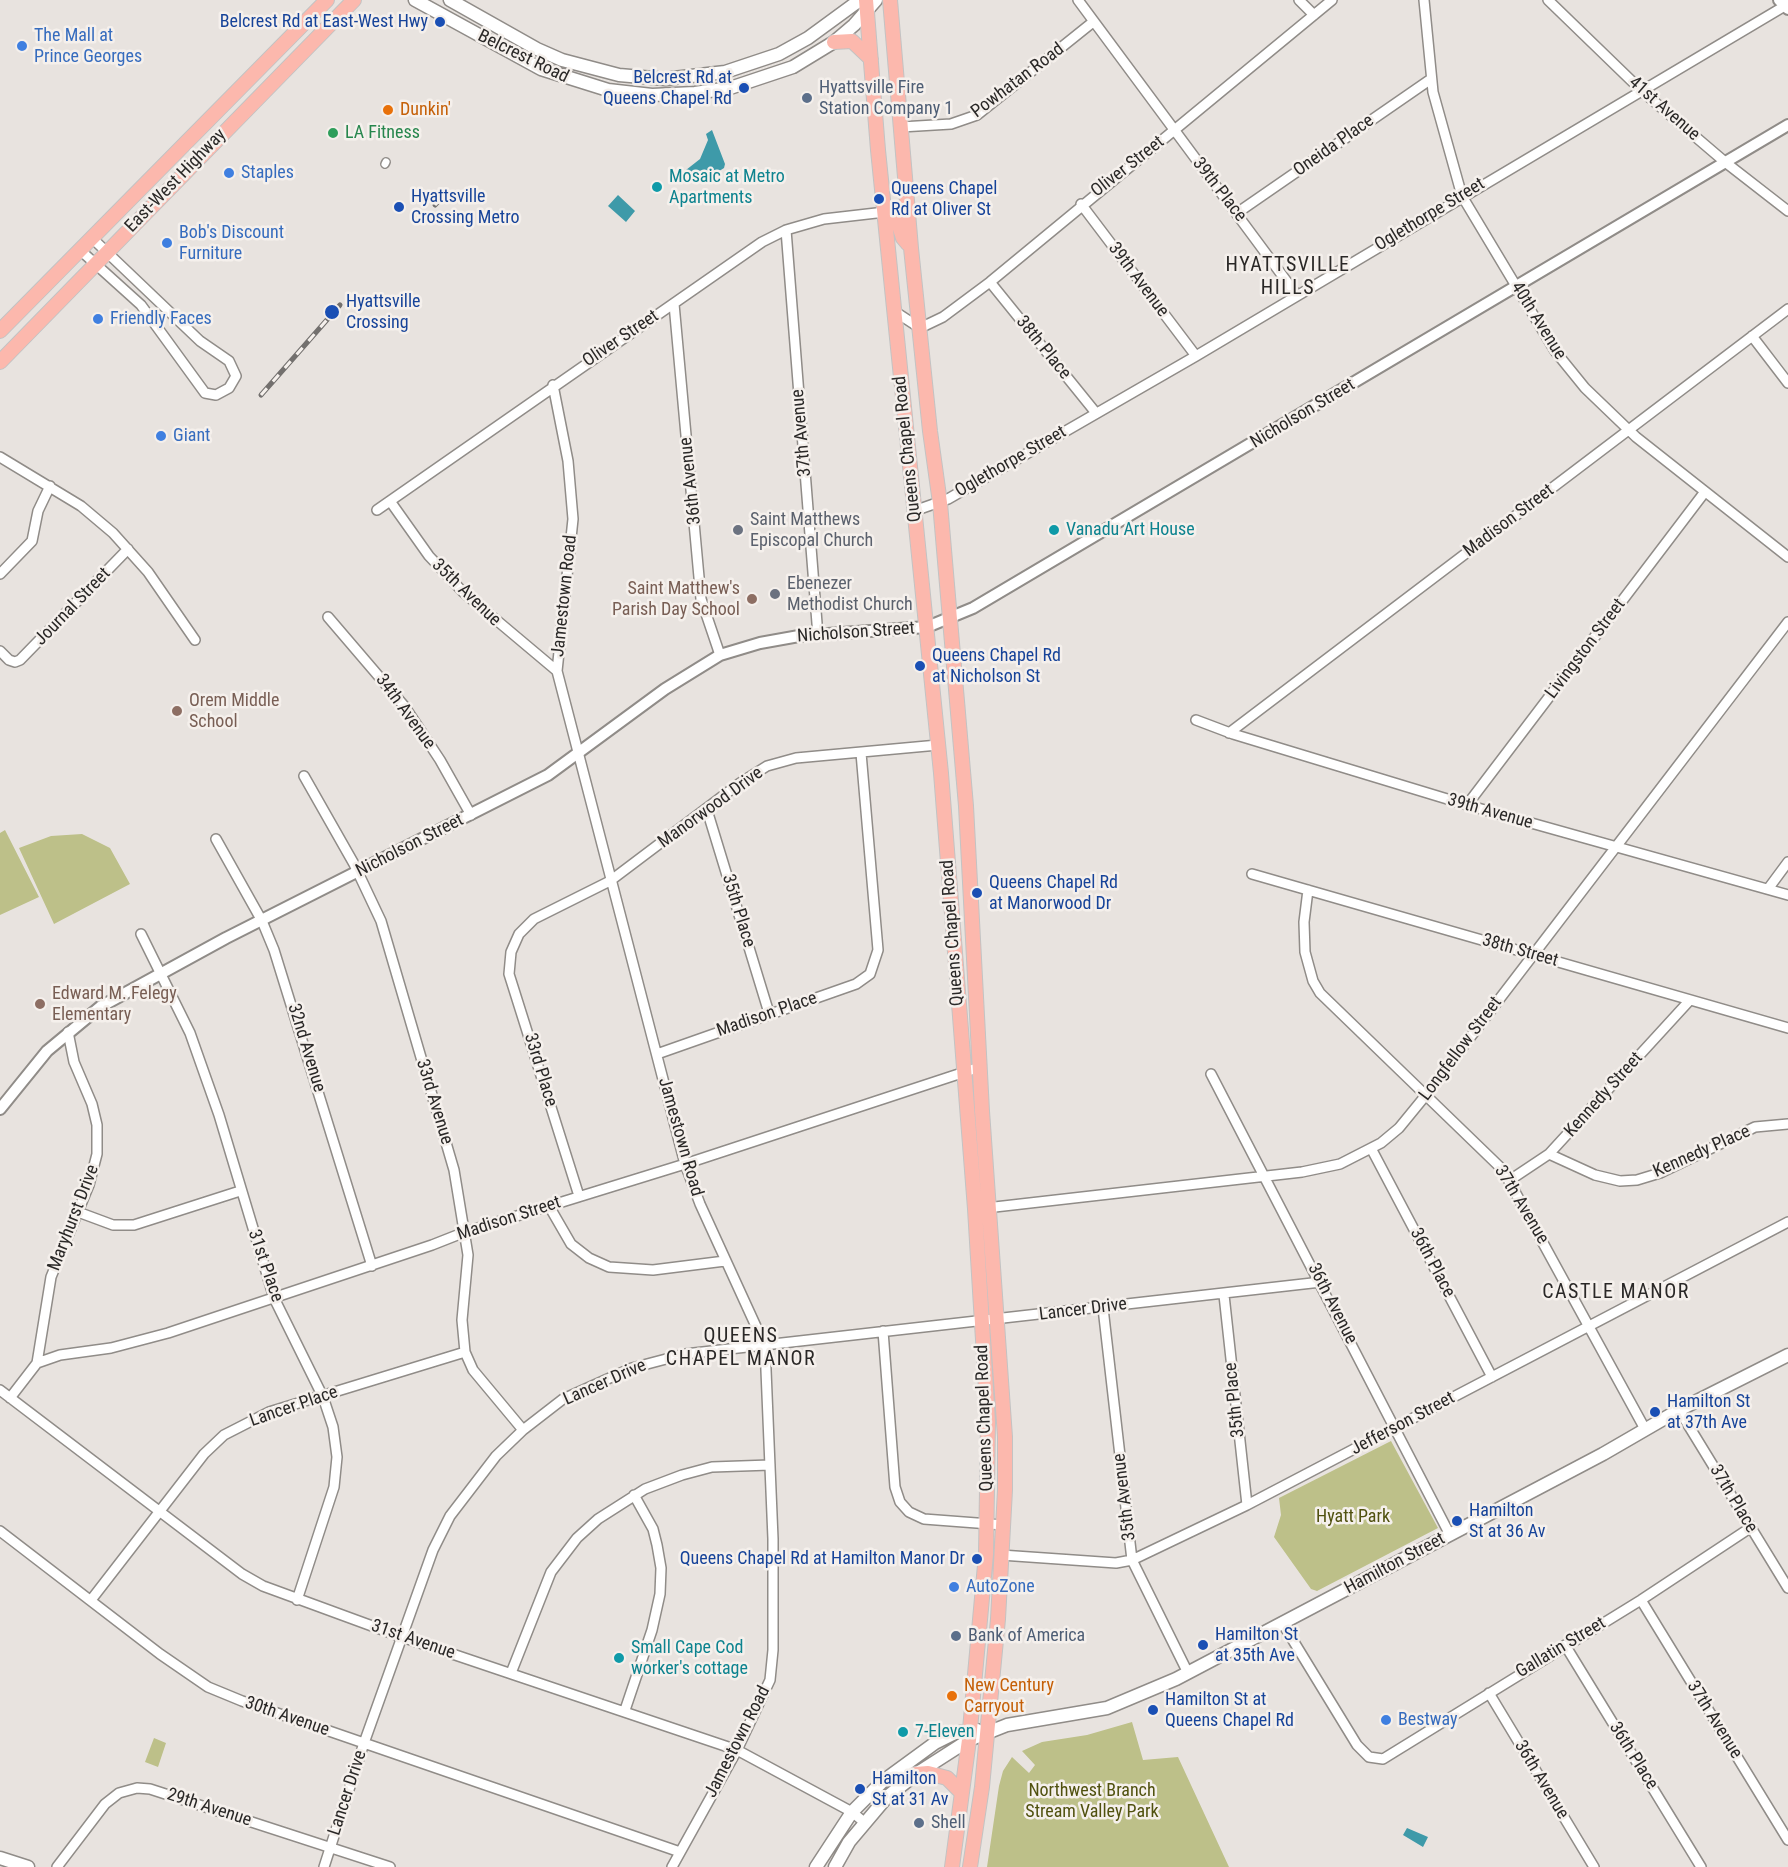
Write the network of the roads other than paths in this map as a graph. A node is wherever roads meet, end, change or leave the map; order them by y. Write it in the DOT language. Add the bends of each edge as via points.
graph roads {
  1 [pos="327,0"];
  2 [pos="354,0"];
  3 [pos="415,0"];
  4 [pos="450,0"];
  5 [pos="876,0"];
  6 [pos="890,0"];
  7 [pos="1078,0"];
  8 [pos="1299,0"];
  9 [pos="1332,0"];
  10 [pos="1424,0"];
  11 [pos="1548,0"];
  12 [pos="864,4"];
  13 [pos="1785,5"];
  14 [pos="1314,15"];
  15 [pos="1093,22"];
  16 [pos="834,42"];
  17 [pos="871,59"];
  18 [pos="745,67"];
  19 [pos="772,75"];
  20 [pos="1431,79"];
  21 [pos="1643,92"];
  22 [pos="1788,125"];
  23 [pos="901,127"];
  24 [pos="1173,131"];
  25 [pos="1725,162"];
  26 [pos="1462,196"];
  27 [pos="1081,204"];
  28 [pos="1788,211"];
  29 [pos="885,212"];
  30 [pos="1237,213"];
  31 [pos="786,230"];
  32 [pos="92,238"];
  33 [pos="911,248"];
  34 [pos="80,250"];
  35 [pos="107,252"];
  36 [pos="97,264"];
  37 [pos="990,282"];
  38 [pos="1517,287"];
  39 [pos="1296,294"];
  40 [pos="674,304"];
  41 [pos="1788,309"];
  42 [pos="894,311"];
  43 [pos="920,328"];
  44 [pos="0,331"];
  45 [pos="1752,336"];
  46 [pos="1196,356"];
  47 [pos="0,362"];
  48 [pos="1788,382"];
  49 [pos="553,385"];
  50 [pos="1096,413"];
  51 [pos="1628,430"];
  52 [pos="0,457"];
  53 [pos="50,486"];
  54 [pos="1704,493"];
  55 [pos="390,501"];
  56 [pos="940,503"];
  57 [pos="377,510"];
  58 [pos="914,511"];
  59 [pos="128,549"];
  60 [pos="1788,557"];
  61 [pos="0,574"];
  62 [pos="328,617"];
  63 [pos="949,619"];
  64 [pos="1788,622"];
  65 [pos="927,627"];
  66 [pos="818,636"];
  67 [pos="195,640"];
  68 [pos="0,651"];
  69 [pos="720,655"];
  70 [pos="557,671"];
  71 [pos="1196,720"];
  72 [pos="1229,733"];
  73 [pos="938,745"];
  74 [pos="861,753"];
  75 [pos="578,755"];
  76 [pos="304,776"];
  77 [pos="1467,805"];
  78 [pos="707,810"];
  79 [pos="471,815"];
  80 [pos="216,839"];
  81 [pos="1614,848"];
  82 [pos="1788,862"];
  83 [pos="358,872"];
  84 [pos="1252,874"];
  85 [pos="610,881"];
  86 [pos="1768,889"];
  87 [pos="1308,890"];
  88 [pos="1788,895"];
  89 [pos="262,921"];
  90 [pos="141,934"];
  91 [pos="513,943"];
  92 [pos="1533,955"];
  93 [pos="161,973"];
  94 [pos="1690,1000"];
  95 [pos="769,1013"];
  96 [pos="1788,1028"];
  97 [pos="68,1032"];
  98 [pos="657,1054"];
  99 [pos="980,1067"];
  100 [pos="962,1073"];
  101 [pos="1212,1074"];
  102 [pos="1426,1095"];
  103 [pos="0,1109"];
  104 [pos="1788,1124"];
  105 [pos="1372,1150"];
  106 [pos="1549,1154"];
  107 [pos="685,1164"];
  108 [pos="1266,1176"];
  109 [pos="1510,1180"];
  110 [pos="240,1191"];
  111 [pos="579,1196"];
  112 [pos="549,1206"];
  113 [pos="990,1208"];
  114 [pos="975,1209"];
  115 [pos="78,1212"];
  116 [pos="1788,1222"];
  117 [pos="465,1232"];
  118 [pos="725,1261"];
  119 [pos="372,1266"];
  120 [pos="1321,1282"];
  121 [pos="1224,1295"];
  122 [pos="274,1298"];
  123 [pos="1103,1308"];
  124 [pos="998,1320"];
  125 [pos="981,1322"];
  126 [pos="1587,1327"];
  127 [pos="883,1331"];
  128 [pos="765,1346"];
  129 [pos="465,1352"];
  130 [pos="1788,1355"];
  131 [pos="37,1363"];
  132 [pos="1492,1377"];
  133 [pos="0,1390"];
  134 [pos="323,1397"];
  135 [pos="10,1398"];
  136 [pos="1679,1410"];
  137 [pos="1396,1427"];
  138 [pos="1645,1429"];
  139 [pos="523,1430"];
  140 [pos="770,1465"];
  141 [pos="634,1495"];
  142 [pos="1247,1505"];
  143 [pos="160,1510"];
  144 [pos="987,1524"];
  145 [pos="1003,1525"];
  146 [pos="1750,1528"];
  147 [pos="0,1531"];
  148 [pos="1450,1535"];
  149 [pos="1001,1555"];
  150 [pos="1132,1560"];
  151 [pos="1788,1588"];
  152 [pos="91,1600"];
  153 [pos="297,1600"];
  154 [pos="1641,1600"];
  155 [pos="1283,1624"];
  156 [pos="402,1637"];
  157 [pos="1564,1646"];
  158 [pos="511,1673"];
  159 [pos="1188,1673"];
  160 [pos="1489,1693"];
  161 [pos="625,1710"];
  162 [pos="987,1731"];
  163 [pos="969,1735"];
  164 [pos="364,1743"];
  165 [pos="736,1750"];
  166 [pos="916,1774"];
  167 [pos="961,1792"];
  168 [pos="852,1812"];
  169 [pos="864,1822"];
  170 [pos="1788,1840"];
  171 [pos="331,1846"];
  172 [pos="680,1852"];
  173 [pos="0,1858"];
  174 [pos="27,1867"];
  175 [pos="57,1867"];
  176 [pos="324,1867"];
  177 [pos="390,1867"];
  178 [pos="672,1867"];
  179 [pos="816,1867"];
  180 [pos="835,1867"];
  181 [pos="952,1867"];
  182 [pos="970,1867"];
  183 [pos="1594,1867"];
  184 [pos="1701,1867"];
  1 -- 32 [label="main road, East-West Highway"];
  2 -- 35 [label="main road, East-West Highway"];
  3 -- 19 [label="main road, Belcrest Road" via="525,62 608,90 634,94 695,93 730,88"];
  4 -- 18 [label="main road, Belcrest Road" via="537,49 619,75 665,79"];
  5 -- 12 [label="main road"];
  6 -- 23 [label="main road, Queens Chapel Road"];
  7 -- 15 [label="street, 39th Place"];
  8 -- 14 [label="street"];
  9 -- 14 [label="street, Oliver Street"];
  10 -- 20 [label="street, 40th Avenue"];
  11 -- 21 [label="street, 41st Avenue"];
  12 -- 16 [label="main road, Belcrest Road"];
  12 -- 17 [label="main road, Queens Chapel Road"];
  12 -- 18 [label="main road, Belcrest Road" via="779,54"];
  13 -- 21 [label="street, Oglethorpe Street"];
  14 -- 24 [label="street, Oliver Street"];
  15 -- 23 [label="street, Powhatan Road" via="977,115 951,124"];
  15 -- 24 [label="street, 39th Place"];
  16 -- 17 [label="main road" via="852,41"];
  16 -- 19 [label="main road, Belcrest Road"];
  17 -- 29 [label="main road, Queens Chapel Road"];
  18 -- 19 [label="main road" via="762,67"];
  20 -- 26 [label="street, 40th Avenue" via="1440,126"];
  20 -- 30 [label="street, Oneida Place"];
  21 -- 25 [label="street, 41st Avenue"];
  21 -- 26 [label="street, Oglethorpe Street"];
  22 -- 25 [label="street, Nicholson Street"];
  23 -- 33 [label="main road, Queens Chapel Road"];
  24 -- 27 [label="street, Oliver Street"];
  24 -- 30 [label="street, 39th Place"];
  25 -- 28 [label="street, 41st Avenue"];
  25 -- 38 [label="street, Nicholson Street"];
  26 -- 38 [label="street, 40th Avenue"];
  26 -- 39 [label="street, Oglethorpe Street"];
  27 -- 37 [label="street, Oliver Street"];
  27 -- 46 [label="street, 39th Avenue"];
  29 -- 31 [label="street, Oliver Street" via="824,219"];
  29 -- 33 [label="main road" via="896,216"];
  29 -- 42 [label="main road, Queens Chapel Road"];
  30 -- 39 [label="street, 39th Place"];
  31 -- 40 [label="street, Oliver Street" via="762,242"];
  31 -- 66 [label="street, 37th Avenue"];
  32 -- 34 [label="main road, East-West Highway"];
  32 -- 35 [label="street"];
  33 -- 43 [label="main road, Queens Chapel Road"];
  34 -- 36 [label="street"];
  34 -- 44 [label="main road, East-West Highway"];
  35 -- 36 [label="main road, East-West Highway"];
  35 -- 36 [label="street" via="200,341 229,361 236,376 229,388 216,394 205,393 141,305"];
  36 -- 47 [label="main road, East-West Highway"];
  37 -- 43 [label="street, Oliver Street" via="943,317"];
  37 -- 50 [label="street, 38th Place"];
  38 -- 51 [label="street, 40th Avenue" via="1569,369"];
  38 -- 63 [label="street, Nicholson Street" via="979,605"];
  39 -- 46 [label="street, Oglethorpe Street"];
  40 -- 49 [label="street, Oliver Street"];
  40 -- 69 [label="street, 36th Avenue" via="701,599"];
  41 -- 45 [label="street, Madison Street"];
  42 -- 43 [label="street"];
  42 -- 58 [label="main road, Queens Chapel Road"];
  43 -- 56 [label="main road, Queens Chapel Road"];
  45 -- 48 [label="street"];
  45 -- 51 [label="street, Madison Street"];
  46 -- 50 [label="street, Oglethorpe Street"];
  49 -- 55 [label="street, Oliver Street"];
  49 -- 70 [label="street, Jamestown Road" via="568,461 573,519"];
  50 -- 56 [label="street, Oglethorpe Street"];
  51 -- 54 [label="street, 40th Avenue"];
  51 -- 72 [label="street, Madison Street"];
  52 -- 53 [label="street"];
  53 -- 59 [label="street" via="98,519"];
  53 -- 61 [label="street" via="38,511 32,541"];
  54 -- 60 [label="street, 40th Avenue"];
  54 -- 77 [label="street, Livingston Street"];
  55 -- 57 [label="street, Oliver Street"];
  55 -- 70 [label="street, 35th Avenue" via="429,556 463,592"];
  56 -- 58 [label="street, Oglethorpe Street"];
  56 -- 63 [label="main road, Queens Chapel Road"];
  58 -- 65 [label="main road, Queens Chapel Road"];
  59 -- 67 [label="street"];
  59 -- 68 [label="street, Journal Street" via="15,662"];
  62 -- 79 [label="street, 34th Avenue" via="405,707"];
  63 -- 65 [label="street, Nicholson Street"];
  63 -- 99 [label="main road, Queens Chapel Road" via="966,806"];
  64 -- 81 [label="street, Longfellow Street"];
  65 -- 66 [label="street, Nicholson Street"];
  65 -- 73 [label="main road, Queens Chapel Road"];
  66 -- 69 [label="street, Nicholson Street" via="769,641"];
  69 -- 75 [label="street, Nicholson Street" via="665,688"];
  70 -- 75 [label="street, Jamestown Road"];
  71 -- 72 [label="street, 39th Avenue"];
  72 -- 77 [label="street, 39th Avenue"];
  73 -- 74 [label="street, Manorwood Drive"];
  73 -- 100 [label="main road, Queens Chapel Road"];
  74 -- 78 [label="street, Manorwood Drive" via="796,758 767,766"];
  74 -- 95 [label="street, Madison Place" via="878,950 873,969 856,984"];
  75 -- 79 [label="street, Nicholson Street" via="548,776"];
  75 -- 85 [label="street, Jamestown Road"];
  76 -- 83 [label="street, 33rd Avenue"];
  77 -- 81 [label="street, 39th Avenue"];
  78 -- 85 [label="street, Manorwood Drive"];
  78 -- 95 [label="street, 35th Place"];
  79 -- 83 [label="street, Nicholson Street"];
  80 -- 89 [label="street, 32nd Avenue"];
  81 -- 86 [label="street, 39th Avenue"];
  81 -- 92 [label="street, Longfellow Street"];
  82 -- 86 [label="street"];
  83 -- 89 [label="street, Nicholson Street"];
  83 -- 117 [label="street, 33rd Avenue" via="392,957 454,1170"];
  84 -- 87 [label="street, 38th Street"];
  85 -- 91 [label="street, Manorwood Drive" via="534,919"];
  85 -- 98 [label="street, Jamestown Road"];
  86 -- 88 [label="street, 39th Avenue"];
  87 -- 92 [label="street, 38th Street"];
  87 -- 102 [label="street, 37th Avenue" via="1304,936 1313,981 1333,1006"];
  89 -- 93 [label="street, Nicholson Street"];
  89 -- 119 [label="street, 32nd Avenue" via="290,995"];
  90 -- 93 [label="street, 31st Place"];
  91 -- 111 [label="street, 33rd Place" via="510,974"];
  92 -- 94 [label="street, 38th Street"];
  92 -- 102 [label="street, Longfellow Street"];
  93 -- 97 [label="street, Nicholson Street" via="100,1007"];
  93 -- 110 [label="street, 31st Place" via="190,1033"];
  94 -- 96 [label="street, 38th Street"];
  94 -- 106 [label="street, Kennedy Street"];
  95 -- 98 [label="street, Madison Place"];
  97 -- 103 [label="street, Nicholson Street" via="32,1068"];
  97 -- 115 [label="street, Maryhurst Drive" via="74,1062 92,1104 98,1141 89,1185"];
  98 -- 107 [label="street, Jamestown Road"];
  99 -- 100 [label="street, Madison Street"];
  99 -- 113 [label="main road, Queens Chapel Road"];
  100 -- 107 [label="street, Madison Street"];
  100 -- 114 [label="main road, Queens Chapel Road"];
  101 -- 108 [label="street, 36th Avenue"];
  102 -- 105 [label="street, Longfellow Street" via="1399,1128"];
  102 -- 109 [label="street, 37th Avenue"];
  104 -- 106 [label="street, Kennedy Place" via="1755,1127 1660,1173 1637,1180 1620,1181 1595,1175"];
  105 -- 108 [label="street, Longfellow Street" via="1326,1168"];
  105 -- 132 [label="street, 36th Place"];
  106 -- 109 [label="street, Kennedy Street"];
  107 -- 111 [label="street, Madison Street"];
  107 -- 118 [label="street, Jamestown Road"];
  108 -- 113 [label="street, Longfellow Street"];
  108 -- 120 [label="street, 36th Avenue"];
  109 -- 126 [label="street, 37th Avenue"];
  110 -- 115 [label="street" via="134,1225 113,1225"];
  110 -- 122 [label="street, 31st Place"];
  111 -- 112 [label="street, Madison Street"];
  112 -- 117 [label="street, Madison Street"];
  112 -- 118 [label="street" via="572,1244 609,1267 653,1270"];
  113 -- 114 [label="street, Longfellow Street"];
  113 -- 124 [label="main road, Queens Chapel Road"];
  114 -- 125 [label="main road, Queens Chapel Road"];
  115 -- 131 [label="street, Maryhurst Drive" via="51,1278"];
  116 -- 126 [label="street, Jefferson Street"];
  117 -- 119 [label="street, Madison Street"];
  117 -- 129 [label="street, 33rd Avenue"];
  118 -- 128 [label="street, Jamestown Road"];
  119 -- 122 [label="street, Madison Street"];
  120 -- 121 [label="street, Lancer Drive"];
  120 -- 137 [label="street, 36th Avenue"];
  121 -- 123 [label="street, Lancer Drive"];
  121 -- 142 [label="street, 35th Place"];
  122 -- 131 [label="street, Madison Street" via="168,1333 111,1348 60,1354"];
  122 -- 134 [label="street, 31st Place"];
  123 -- 124 [label="street, Lancer Drive"];
  123 -- 150 [label="street, 35th Avenue"];
  124 -- 125 [label="street, Lancer Drive"];
  124 -- 145 [label="main road, Queens Chapel Road" via="1005,1437"];
  125 -- 127 [label="street, Lancer Drive"];
  125 -- 144 [label="main road, Queens Chapel Road" via="988,1422"];
  126 -- 132 [label="street, Jefferson Street"];
  126 -- 138 [label="street, 37th Avenue"];
  127 -- 128 [label="street, Lancer Drive"];
  127 -- 144 [label="street" via="895,1487 900,1502 924,1519"];
  128 -- 139 [label="street, Lancer Drive" via="685,1354 632,1368 563,1399"];
  128 -- 140 [label="street, Jamestown Road"];
  129 -- 134 [label="street, Lancer Place"];
  129 -- 139 [label="street, 33rd Avenue" via="473,1370"];
  130 -- 136 [label="main road, Hamilton Street"];
  131 -- 135 [label="street, Maryhurst Drive"];
  132 -- 137 [label="street, Jefferson Street"];
  133 -- 135 [label="street, 31st Avenue"];
  134 -- 143 [label="street, Lancer Place" via="269,1412 224,1435"];
  134 -- 153 [label="street, 31st Place" via="336,1441 336,1472 331,1502"];
  135 -- 143 [label="street, 31st Avenue"];
  136 -- 138 [label="main road, Hamilton Street"];
  136 -- 146 [label="street, 37th Place"];
  137 -- 142 [label="street, Jefferson Street"];
  137 -- 148 [label="street, 36th Avenue"];
  138 -- 148 [label="main road, Hamilton Street"];
  139 -- 156 [label="street, Lancer Drive" via="496,1456 450,1516 426,1568"];
  140 -- 141 [label="street" via="712,1467"];
  140 -- 165 [label="street, Jamestown Road" via="772,1660 765,1693"];
  141 -- 158 [label="street" via="598,1519 557,1562 540,1595"];
  141 -- 161 [label="street" via="653,1529 661,1568 660,1594"];
  142 -- 150 [label="street, Jefferson Street"];
  143 -- 152 [label="street, Lancer Place"];
  143 -- 153 [label="street, 31st Avenue" via="242,1575"];
  144 -- 145 [label="street"];
  144 -- 163 [label="main road, Queens Chapel Road"];
  145 -- 149 [label="main road, Queens Chapel Road"];
  146 -- 151 [label="street, 37th Place"];
  146 -- 154 [label="street, Gallatin Street"];
  147 -- 152 [label="street, 30th Avenue"];
  148 -- 155 [label="main road, Hamilton Street"];
  149 -- 150 [label="street, Jefferson Street" via="1116,1563"];
  149 -- 162 [label="main road, Queens Chapel Road"];
  150 -- 159 [label="street, 35th Avenue"];
  152 -- 164 [label="street, 30th Avenue" via="208,1687"];
  153 -- 156 [label="street, 31st Avenue"];
  154 -- 157 [label="street, Gallatin Street"];
  154 -- 170 [label="street, 37th Avenue"];
  155 -- 159 [label="main road, Hamilton Street"];
  155 -- 160 [label="street, Gallatin Street" via="1357,1745 1369,1757 1383,1759"];
  156 -- 158 [label="street, 31st Avenue"];
  156 -- 164 [label="street, Lancer Drive"];
  157 -- 160 [label="street, Gallatin Street"];
  157 -- 184 [label="street, 36th Place"];
  158 -- 161 [label="street, 31st Avenue"];
  159 -- 162 [label="main road, Hamilton Street" via="1107,1708"];
  160 -- 183 [label="street, 36th Avenue"];
  161 -- 165 [label="street, 31st Avenue"];
  162 -- 163 [label="main road, Hamilton Street"];
  162 -- 182 [label="main road, Queens Chapel Road"];
  163 -- 166 [label="main road"];
  163 -- 167 [label="main road, Queens Chapel Road"];
  163 -- 168 [label="main road, Hamilton Street" via="949,1736 918,1754"];
  164 -- 171 [label="street, Lancer Drive"];
  164 -- 172 [label="street, 30th Avenue"];
  165 -- 168 [label="street, 31st Avenue"];
  165 -- 172 [label="street, Jamestown Road"];
  166 -- 167 [label="main road" via="947,1778"];
  166 -- 169 [label="main road"];
  167 -- 181 [label="main road, Queens Chapel Road"];
  168 -- 169 [label="street, 31st Avenue"];
  168 -- 179 [label="main road, Hamilton Street"];
  169 -- 180 [label="main road"];
  171 -- 175 [label="street, 29th Avenue" via="137,1788 119,1793 105,1804"];
  171 -- 176 [label="street, Lancer Drive"];
  171 -- 177 [label="street, 29th Avenue"];
  172 -- 178 [label="street, Jamestown Road"];
  173 -- 174 [label="main road"];
}
